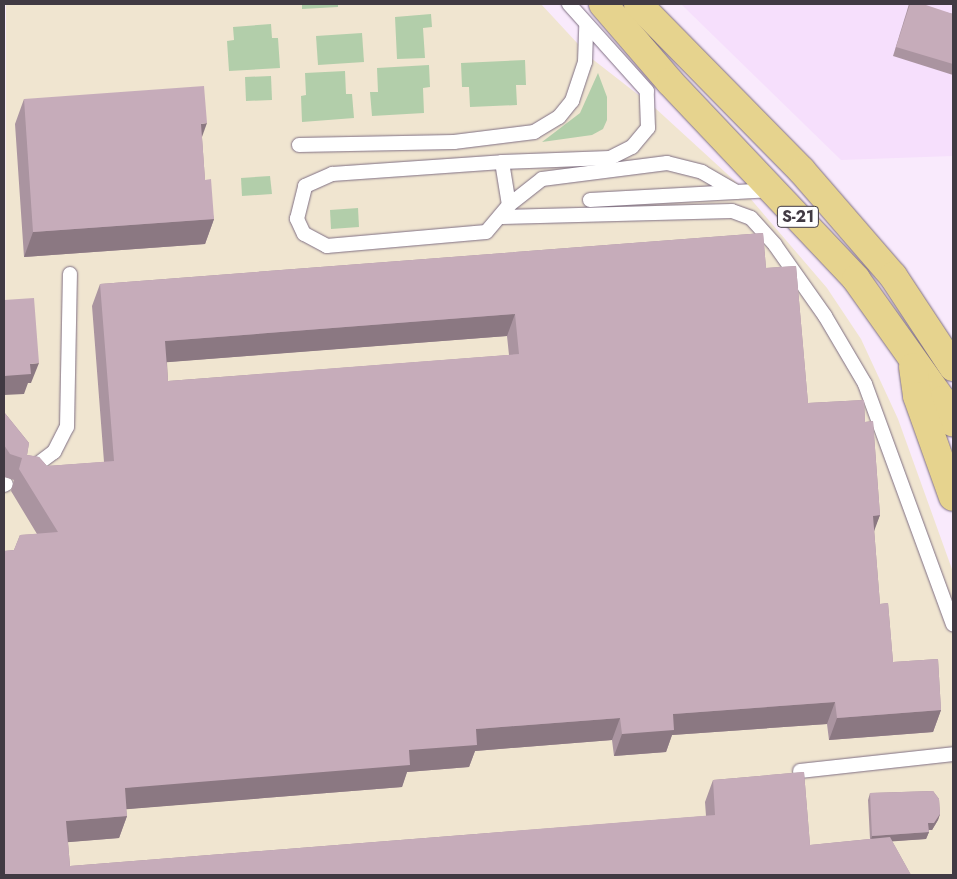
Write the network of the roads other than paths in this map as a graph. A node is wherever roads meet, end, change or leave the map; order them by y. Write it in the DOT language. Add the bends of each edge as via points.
graph roads {
  1 [pos="568,4"];
  2 [pos="638,4"];
  3 [pos="646,4"];
  4 [pos="592,10"];
  5 [pos="662,26"];
  6 [pos="299,146"];
  7 [pos="502,162"];
  8 [pos="774,190"];
  9 [pos="736,192"];
  10 [pos="590,200"];
  11 [pos="509,205"];
  12 [pos="502,217"];
  13 [pos="70,274"];
  14 [pos="912,363"];
  15 [pos="953,367"];
  16 [pos="953,423"];
  17 [pos="26,472"];
  18 [pos="953,497"];
  19 [pos="953,624"];
  20 [pos="953,754"];
  21 [pos="800,771"];
  1 -- 4 [label="lane"];
  2 -- 5 [label="main road, S-21"];
  3 -- 5 [label="main road, S-21"];
  4 -- 6 [label="lane" via="585,62 572,101 559,117 534,132 454,142"];
  4 -- 7 [label="lane" via="647,91 648,128 632,147 610,158"];
  4 -- 8 [label="main road, S-21" via="670,82"];
  5 -- 15 [label="main road, S-21" via="815,186 893,276"];
  7 -- 11 [label="lane"];
  7 -- 12 [label="lane" via="332,174 305,186 297,219 304,234 327,246 486,232"];
  8 -- 9 [label="lane"];
  8 -- 14 [label="main road, S-21" via="856,280"];
  9 -- 10 [label="lane"];
  9 -- 11 [label="lane" via="702,172 667,163 542,179"];
  11 -- 12 [label="lane"];
  12 -- 19 [label="lane" via="732,211 751,218 775,245 825,316 865,384"];
  13 -- 17 [label="lane" via="67,427 54,452"];
  14 -- 16 [label="main road, S-21" via="942,400"];
  14 -- 18 [label="main road, S-21" via="917,396"];
  20 -- 21 [label="lane"];
}
